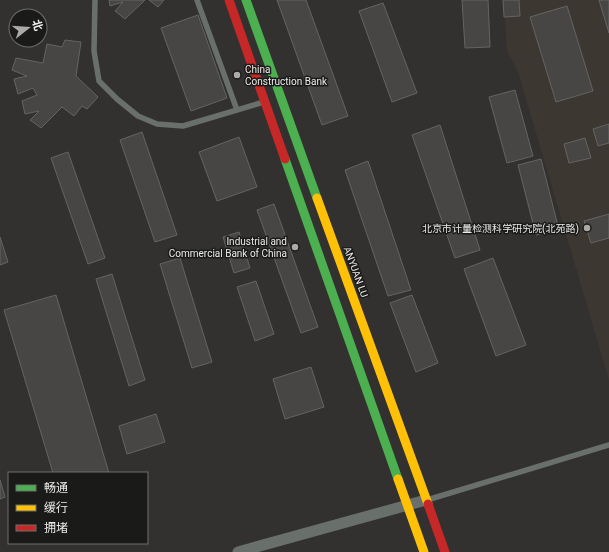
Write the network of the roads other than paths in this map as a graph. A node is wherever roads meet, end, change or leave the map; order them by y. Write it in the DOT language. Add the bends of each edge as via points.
graph roads {
  1 [pos="95,0"];
  2 [pos="197,0"];
  3 [pos="229,0"];
  4 [pos="246,0"];
  5 [pos="265,102"];
  6 [pos="237,110"];
  7 [pos="609,445"];
  8 [pos="426,500"];
  9 [pos="408,505"];
  10 [pos="238,552"];
  11 [pos="424,552"];
  12 [pos="445,552"];
  1 -- 6 [label="lane" via="94,51 99,81 138,116 157,124 183,126"];
  2 -- 6 [label="lane"];
  3 -- 5 [label="main road"];
  4 -- 8 [label="main road, ANYUAN LU"];
  5 -- 6 [label="lane"];
  5 -- 9 [label="main road"];
  7 -- 8 [label="lane"];
  8 -- 9 [label="street"];
  8 -- 12 [label="main road, ANYUAN LU"];
  9 -- 10 [label="street"];
  9 -- 11 [label="main road"];
}
